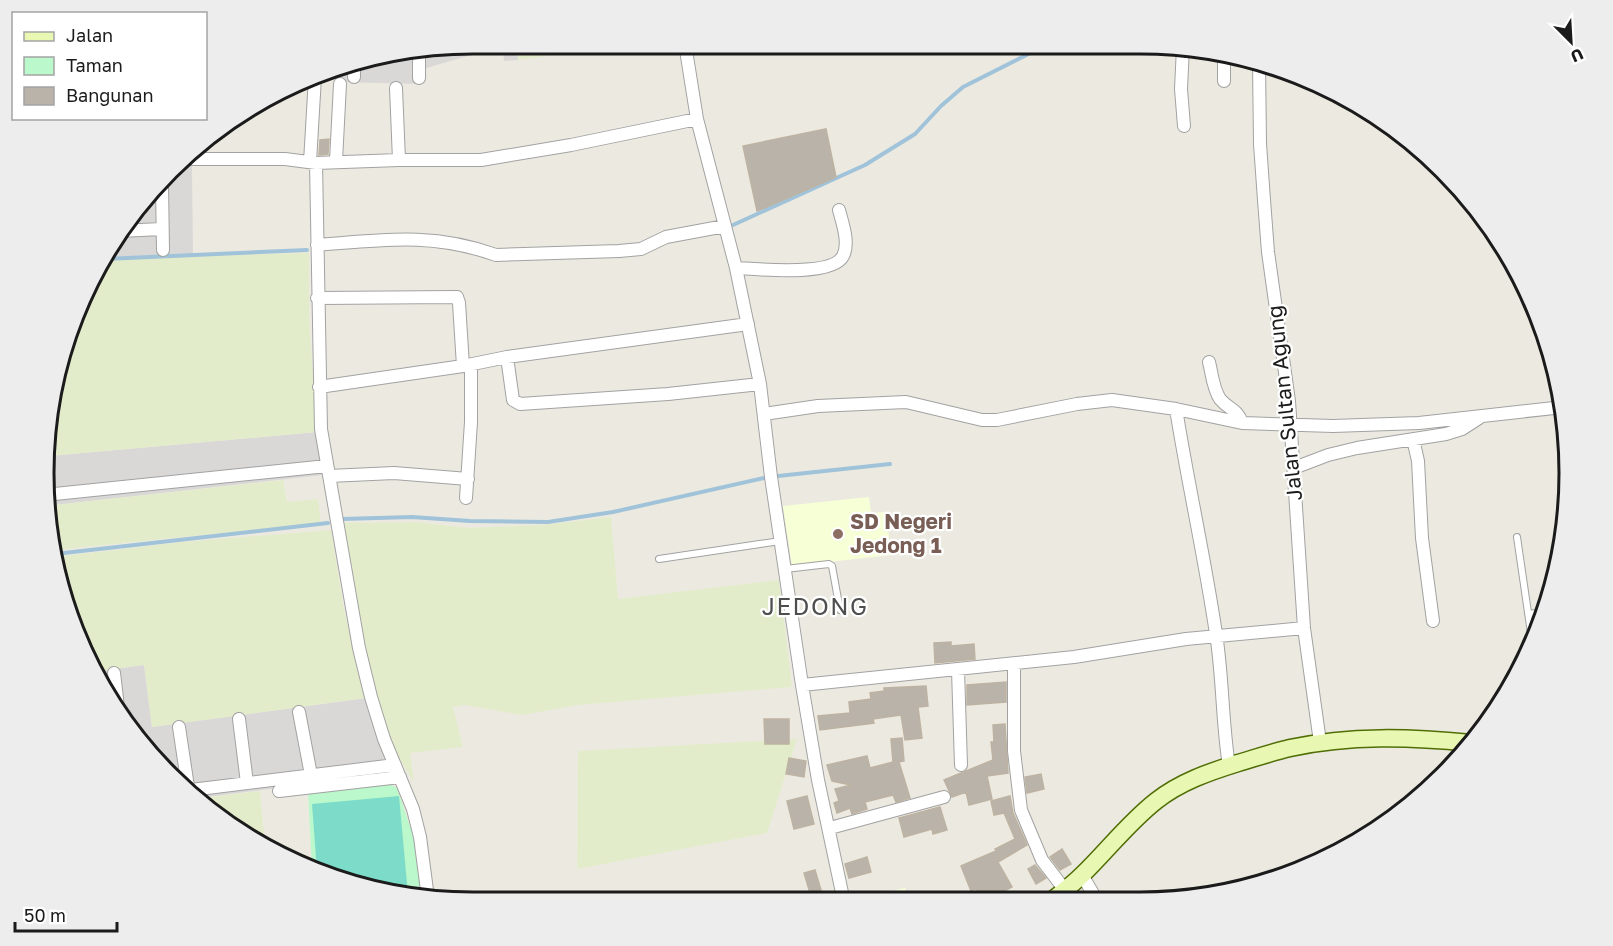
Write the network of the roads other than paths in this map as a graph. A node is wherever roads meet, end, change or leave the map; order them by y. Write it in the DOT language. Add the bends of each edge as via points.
graph roads {
  1 [pos="687,54"];
  2 [pos="1183,57"];
  3 [pos="419,58"];
  4 [pos="1224,62"];
  5 [pos="354,71"];
  6 [pos="1259,71"];
  7 [pos="354,77"];
  8 [pos="418,78"];
  9 [pos="1224,81"];
  10 [pos="340,84"];
  11 [pos="315,85"];
  12 [pos="396,88"];
  13 [pos="697,119"];
  14 [pos="1184,126"];
  15 [pos="196,159"];
  16 [pos="399,160"];
  17 [pos="336,161"];
  18 [pos="313,162"];
  19 [pos="162,193"];
  20 [pos="839,210"];
  21 [pos="725,226"];
  22 [pos="162,230"];
  23 [pos="132,231"];
  24 [pos="317,245"];
  25 [pos="163,250"];
  26 [pos="736,268"];
  27 [pos="317,298"];
  28 [pos="748,324"];
  29 [pos="507,357"];
  30 [pos="1209,362"];
  31 [pos="467,365"];
  32 [pos="760,384"];
  33 [pos="319,387"];
  34 [pos="1554,408"];
  35 [pos="1176,409"];
  36 [pos="764,414"];
  37 [pos="1480,417"];
  38 [pos="1242,423"];
  39 [pos="1290,426"];
  40 [pos="1413,439"];
  41 [pos="1294,468"];
  42 [pos="328,471"];
  43 [pos="468,479"];
  44 [pos="55,494"];
  45 [pos="466,498"];
  46 [pos="1517,537"];
  47 [pos="780,541"];
  48 [pos="659,560"];
  49 [pos="784,570"];
  50 [pos="840,610"];
  51 [pos="1535,613"];
  52 [pos="1528,614"];
  53 [pos="1433,621"];
  54 [pos="1304,628"];
  55 [pos="1529,628"];
  56 [pos="1217,636"];
  57 [pos="1014,664"];
  58 [pos="958,670"];
  59 [pos="114,673"];
  60 [pos="802,686"];
  61 [pos="116,692"];
  62 [pos="299,712"];
  63 [pos="238,718"];
  64 [pos="179,727"];
  65 [pos="1320,742"];
  66 [pos="1461,742"];
  67 [pos="961,765"];
  68 [pos="1229,766"];
  69 [pos="397,771"];
  70 [pos="311,775"];
  71 [pos="187,778"];
  72 [pos="247,783"];
  73 [pos="198,789"];
  74 [pos="279,791"];
  75 [pos="944,797"];
  76 [pos="830,828"];
  77 [pos="1082,875"];
  78 [pos="427,889"];
  79 [pos="1065,890"];
  80 [pos="842,892"];
  81 [pos="1062,892"];
  82 [pos="1092,892"];
  1 -- 13 [label="street"];
  2 -- 14 [label="street"];
  3 -- 8 [label="street"];
  4 -- 9 [label="street"];
  5 -- 7 [label="street"];
  6 -- 39 [label="street, Jalan Sultan Agung" via="1264,200"];
  10 -- 17 [label="street"];
  11 -- 18 [label="street"];
  12 -- 16 [label="street"];
  13 -- 16 [label="street" via="482,160"];
  13 -- 21 [label="street"];
  15 -- 18 [label="street"];
  16 -- 17 [label="street"];
  17 -- 18 [label="street"];
  18 -- 24 [label="street"];
  19 -- 22 [label="street"];
  20 -- 26 [label="street" via="845,247 838,262 789,272"];
  21 -- 24 [label="street" via="666,237 641,249 619,251 496,255 446,241 401,238"];
  21 -- 26 [label="street"];
  22 -- 23 [label="street"];
  22 -- 25 [label="street"];
  24 -- 27 [label="street"];
  26 -- 28 [label="street"];
  27 -- 31 [label="street" via="455,296"];
  27 -- 33 [label="street"];
  28 -- 29 [label="street"];
  28 -- 32 [label="street"];
  29 -- 31 [label="street"];
  29 -- 32 [label="street" via="516,404"];
  30 -- 38 [label="street" via="1215,389"];
  31 -- 33 [label="street"];
  31 -- 43 [label="street" via="471,422"];
  32 -- 36 [label="street"];
  33 -- 42 [label="street"];
  34 -- 37 [label="street"];
  35 -- 36 [label="street" via="1112,400 982,420 925,405 882,402"];
  35 -- 38 [label="street"];
  35 -- 56 [label="street"];
  36 -- 47 [label="street"];
  37 -- 39 [label="street" via="1384,425"];
  37 -- 40 [label="street" via="1454,431"];
  38 -- 39 [label="street"];
  39 -- 41 [label="street, Jalan Sultan Agung"];
  40 -- 41 [label="street" via="1338,453"];
  40 -- 53 [label="street"];
  41 -- 54 [label="street, Jalan Sultan Agung"];
  42 -- 43 [label="street"];
  42 -- 44 [label="street"];
  42 -- 69 [label="street" via="370,697"];
  43 -- 45 [label="street"];
  46 -- 52 [label="lane"];
  47 -- 48 [label="lane"];
  47 -- 49 [label="street"];
  49 -- 50 [label="lane" via="832,566"];
  49 -- 60 [label="street"];
  51 -- 52 [label="lane"];
  52 -- 55 [label="lane"];
  54 -- 56 [label="street"];
  54 -- 65 [label="street, Jalan Sultan Agung"];
  56 -- 57 [label="street"];
  56 -- 68 [label="street"];
  57 -- 58 [label="street"];
  57 -- 79 [label="street" via="1014,743 1021,810 1042,860"];
  58 -- 60 [label="street"];
  58 -- 67 [label="street"];
  59 -- 61 [label="street"];
  60 -- 76 [label="street"];
  62 -- 70 [label="street"];
  63 -- 72 [label="street"];
  64 -- 71 [label="street"];
  65 -- 66 [label="street" via="1380,737"];
  65 -- 68 [label="street"];
  68 -- 77 [label="street" via="1174,788 1155,802"];
  69 -- 70 [label="street"];
  69 -- 74 [label="street"];
  69 -- 78 [label="street" via="413,809"];
  70 -- 72 [label="street"];
  72 -- 73 [label="street"];
  75 -- 76 [label="street"];
  76 -- 80 [label="street"];
  77 -- 79 [label="street"];
  77 -- 82 [label="street"];
  79 -- 81 [label="street"];
}
